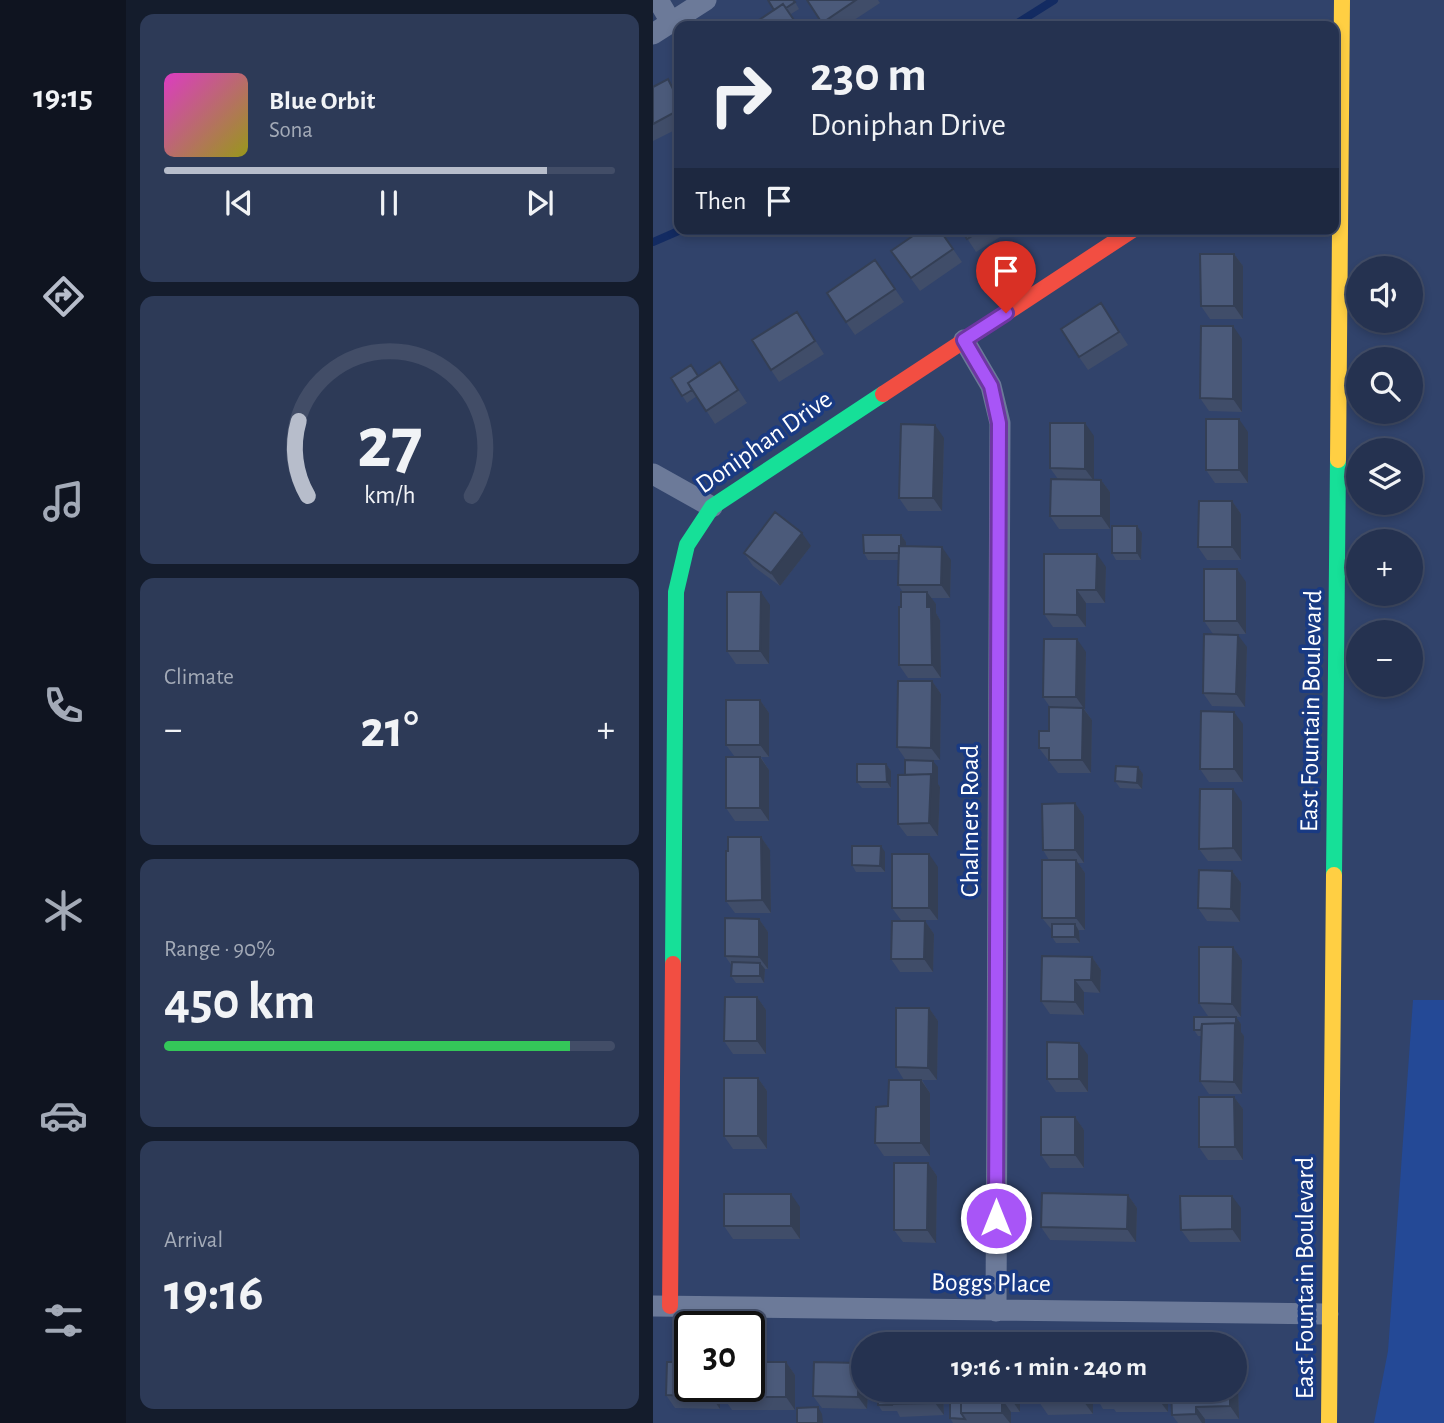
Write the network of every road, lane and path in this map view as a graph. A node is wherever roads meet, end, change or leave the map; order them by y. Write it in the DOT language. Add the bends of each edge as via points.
graph roads {
  1 [pos="658,0"];
  2 [pos="706,0"];
  3 [pos="1342,0"];
  4 [pos="671,22"];
  5 [pos="653,34"];
  6 [pos="1339,146"];
  7 [pos="1125,235"];
  8 [pos="1338,235"];
  9 [pos="964,340"];
  10 [pos="653,474"];
  11 [pos="712,507"];
  12 [pos="662,1306"];
  13 [pos="996,1311"];
  14 [pos="1328,1314"];
  15 [pos="1329,1423"];
  1 -- 4 [label="street"];
  2 -- 4 [label="street"];
  3 -- 6 [label="main road, East Fountain Boulevard"];
  4 -- 5 [label="street"];
  7 -- 9 [label="main road, Doniphan Drive"];
  8 -- 14 [label="main road, East Fountain Boulevard"];
  9 -- 11 [label="main road, Doniphan Drive"];
  9 -- 13 [label="street, Chalmers Road" via="991,386 999,423"];
  10 -- 11 [label="street"];
  11 -- 12 [label="main road, Doniphan Drive" via="687,545 676,592"];
  12 -- 13 [label="street, Boggs Place"];
  13 -- 14 [label="street, Boggs Place"];
  14 -- 15 [label="main road, East Fountain Boulevard"];
}
